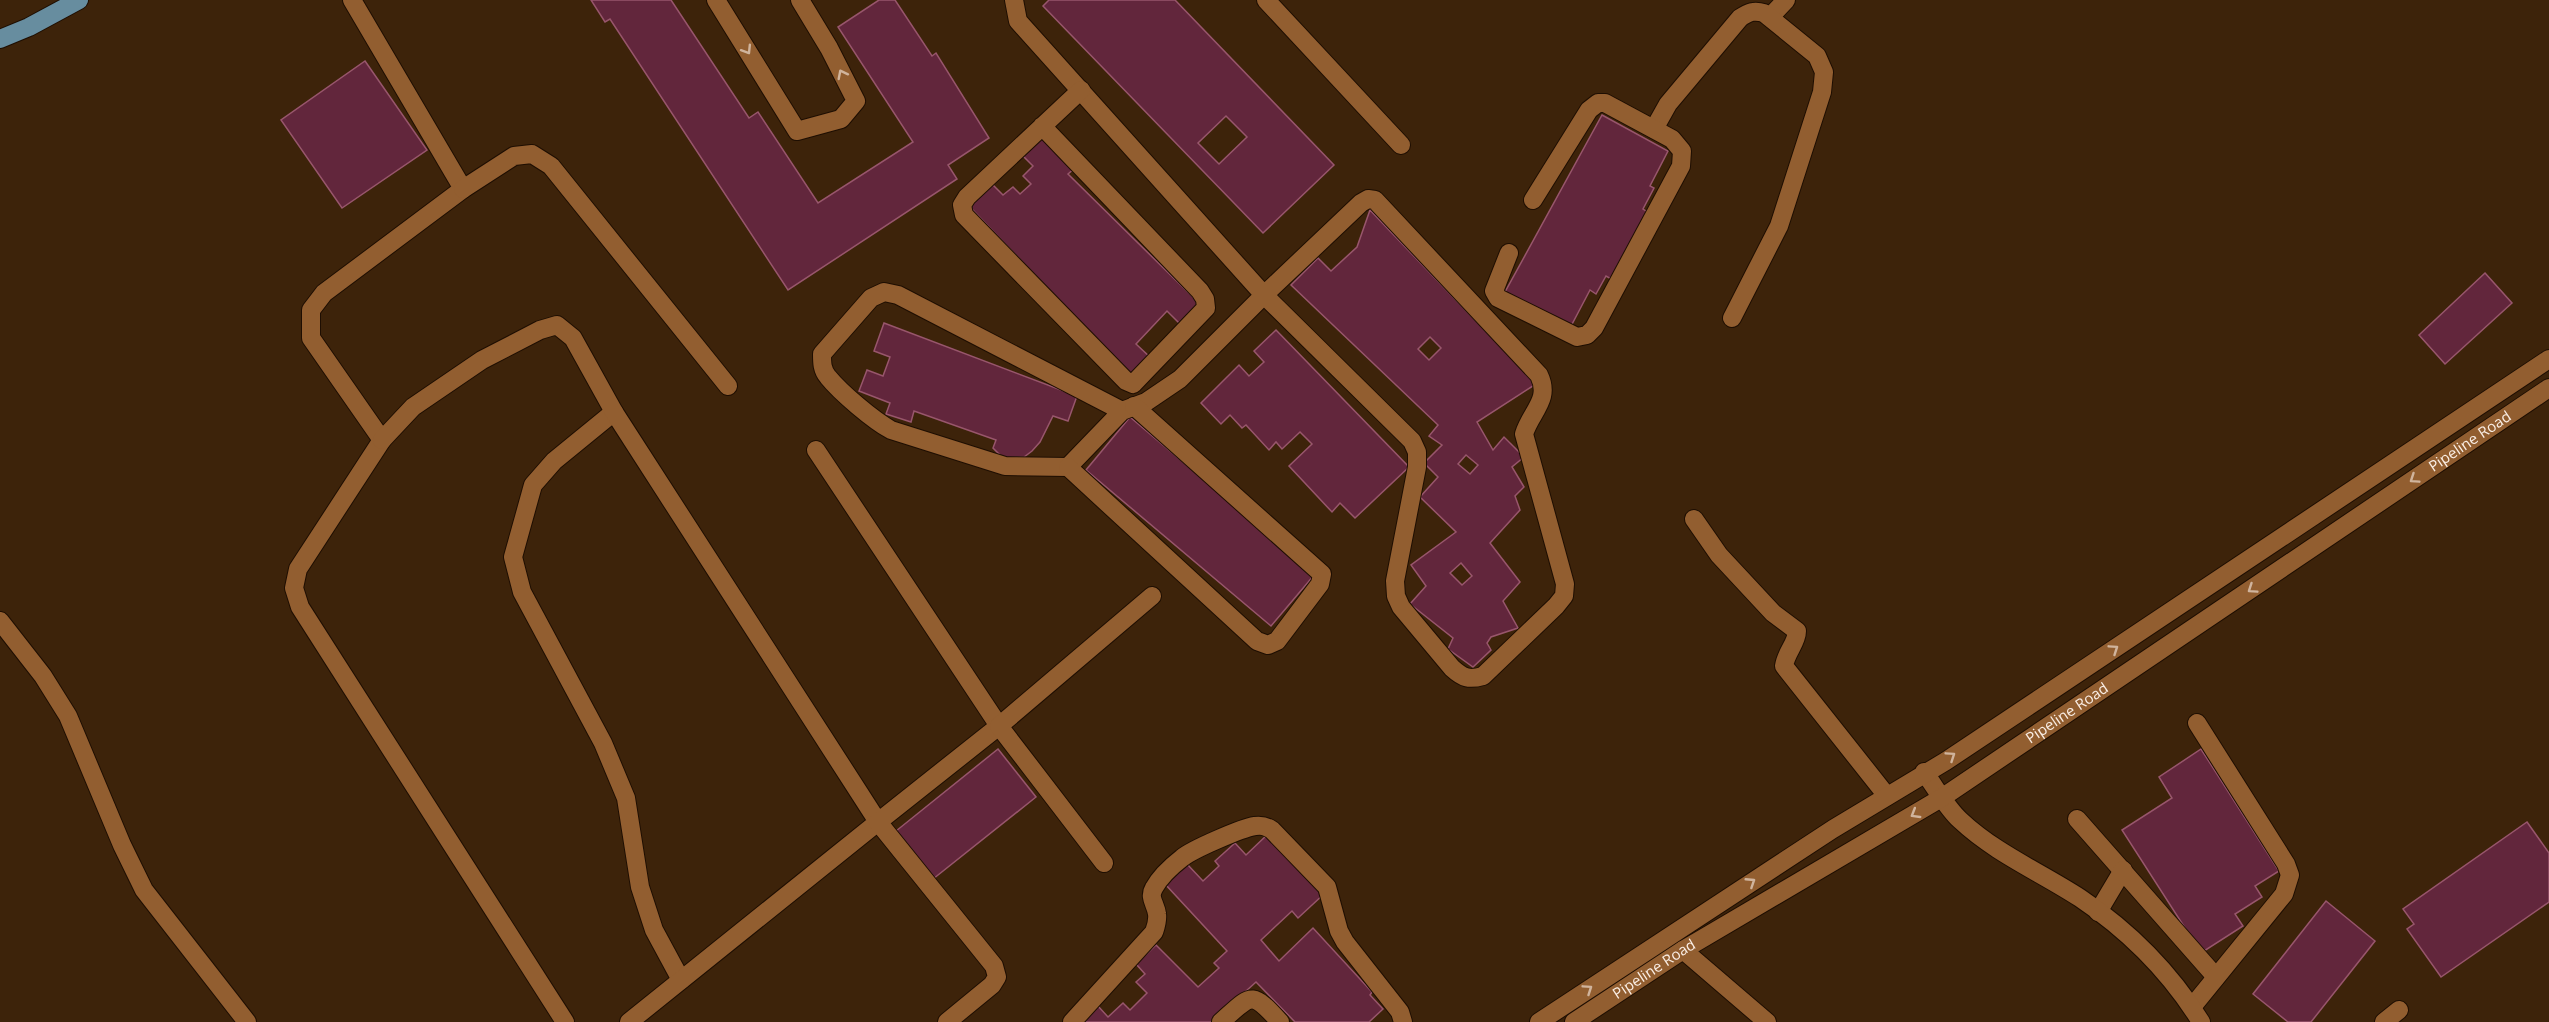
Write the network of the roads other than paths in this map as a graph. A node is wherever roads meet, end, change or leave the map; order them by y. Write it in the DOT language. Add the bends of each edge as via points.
graph roads {
  1 [pos="79,0"];
  2 [pos="352,0"];
  3 [pos="716,0"];
  4 [pos="800,0"];
  5 [pos="1014,0"];
  6 [pos="1266,0"];
  7 [pos="1786,0"];
  8 [pos="1770,17"];
  9 [pos="0,39"];
  10 [pos="1081,90"];
  11 [pos="1042,126"];
  12 [pos="1654,129"];
  13 [pos="1401,146"];
  14 [pos="463,189"];
  15 [pos="1533,200"];
  16 [pos="1509,253"];
  17 [pos="1264,295"];
  18 [pos="1732,318"];
  19 [pos="1173,343"];
  20 [pos="2549,358"];
  21 [pos="1195,365"];
  22 [pos="728,386"];
  23 [pos="2549,388"];
  24 [pos="2480,403"];
  25 [pos="1128,409"];
  26 [pos="614,412"];
  27 [pos="2494,425"];
  28 [pos="382,440"];
  29 [pos="816,450"];
  30 [pos="1068,467"];
  31 [pos="1694,519"];
  32 [pos="1152,596"];
  33 [pos="0,621"];
  34 [pos="2197,723"];
  35 [pos="999,726"];
  36 [pos="1924,772"];
  37 [pos="1887,796"];
  38 [pos="1943,797"];
  39 [pos="2077,819"];
  40 [pos="878,822"];
  41 [pos="1104,863"];
  42 [pos="2122,870"];
  43 [pos="2098,912"];
  44 [pos="1671,934"];
  45 [pos="1683,950"];
  46 [pos="2216,977"];
  47 [pos="681,980"];
  48 [pos="2399,1010"];
  49 [pos="2196,1014"];
  50 [pos="248,1022"];
  51 [pos="565,1022"];
  52 [pos="629,1022"];
  53 [pos="947,1022"];
  54 [pos="1072,1022"];
  55 [pos="1221,1022"];
  56 [pos="1280,1022"];
  57 [pos="1403,1022"];
  58 [pos="1539,1022"];
  59 [pos="1574,1022"];
  60 [pos="1767,1022"];
  61 [pos="2384,1022"];
  1 -- 9 [label="main road"];
  2 -- 14 [label="street"];
  3 -- 4 [label="street, one-way" via="797,131 842,119 856,101"];
  5 -- 10 [label="street" via="1018,21"];
  6 -- 13 [label="street"];
  7 -- 8 [label="street"];
  8 -- 12 [label="street" via="1756,10 1740,18 1668,104"];
  8 -- 18 [label="street" via="1818,56 1824,72 1822,92 1779,226"];
  10 -- 11 [label="street"];
  10 -- 17 [label="street"];
  11 -- 19 [label="street" via="1205,299 1206,308"];
  11 -- 19 [label="street" via="967,197 962,205 964,215 1126,381 1133,384 1139,380"];
  12 -- 15 [label="street" via="1598,103 1589,110"];
  12 -- 16 [label="street" via="1672,139 1682,151 1681,166 1587,335 1577,337 1498,298 1494,291"];
  14 -- 22 [label="street" via="514,156 532,154 551,166"];
  14 -- 28 [label="street" via="324,293 312,310 311,338"];
  17 -- 17 [label="street" via="1361,202 1375,200 1539,375 1544,396 1524,434 1565,584 1564,596 1483,675 1471,679 1452,668 1396,596 1395,581 1417,467 1412,441"];
  17 -- 21 [label="street"];
  19 -- 21 [label="street"];
  20 -- 24 [label="street"];
  21 -- 25 [label="street" via="1146,402"];
  23 -- 27 [label="street, Pipeline Road"];
  24 -- 27 [label="street"];
  36 -- 24 [label="street, one-way" via="2096,662"];
  25 -- 30 [label="street"];
  25 -- 30 [label="street" via="1322,574 1320,584 1276,640 1268,645 1257,642"];
  25 -- 30 [label="street" via="898,295 884,292 871,298 822,354 827,376 878,423 891,430 1005,466"];
  26 -- 28 [label="street" via="573,338 557,325 482,360 413,407"];
  26 -- 40 [label="street"];
  26 -- 47 [label="street" via="554,461 533,485 513,557 522,592 603,743 626,798 640,887 654,930"];
  27 -- 38 [label="street, Pipeline Road, one-way"];
  28 -- 51 [label="street" via="298,569 294,588 300,607"];
  29 -- 35 [label="street"];
  31 -- 37 [label="street" via="1726,562 1773,613 1797,631 1784,666"];
  32 -- 35 [label="street"];
  33 -- 50 [label="street" via="68,716 144,890"];
  34 -- 46 [label="street" via="2290,875 2284,894"];
  35 -- 40 [label="street"];
  35 -- 41 [label="street"];
  36 -- 37 [label="street"];
  36 -- 38 [label="street"];
  44 -- 37 [label="street, one-way"];
  38 -- 43 [label="street" via="1958,818 1982,839"];
  38 -- 45 [label="street, Pipeline Road, one-way"];
  39 -- 42 [label="street"];
  40 -- 47 [label="street"];
  40 -- 53 [label="street" via="994,966 997,977 992,985"];
  42 -- 43 [label="street"];
  42 -- 46 [label="street"];
  43 -- 49 [label="street" via="2142,947"];
  44 -- 45 [label="street"];
  58 -- 44 [label="street, one-way"];
  45 -- 59 [label="street, Pipeline Road"];
  45 -- 60 [label="street"];
  46 -- 49 [label="street"];
  47 -- 52 [label="street"];
  48 -- 61 [label="street"];
  54 -- 57 [label="street" via="1154,932 1157,911 1151,897 1160,880 1183,857 1254,826 1272,830 1327,887 1345,942 1400,1012"];
  55 -- 56 [label="street" via="1253,998"];
}
